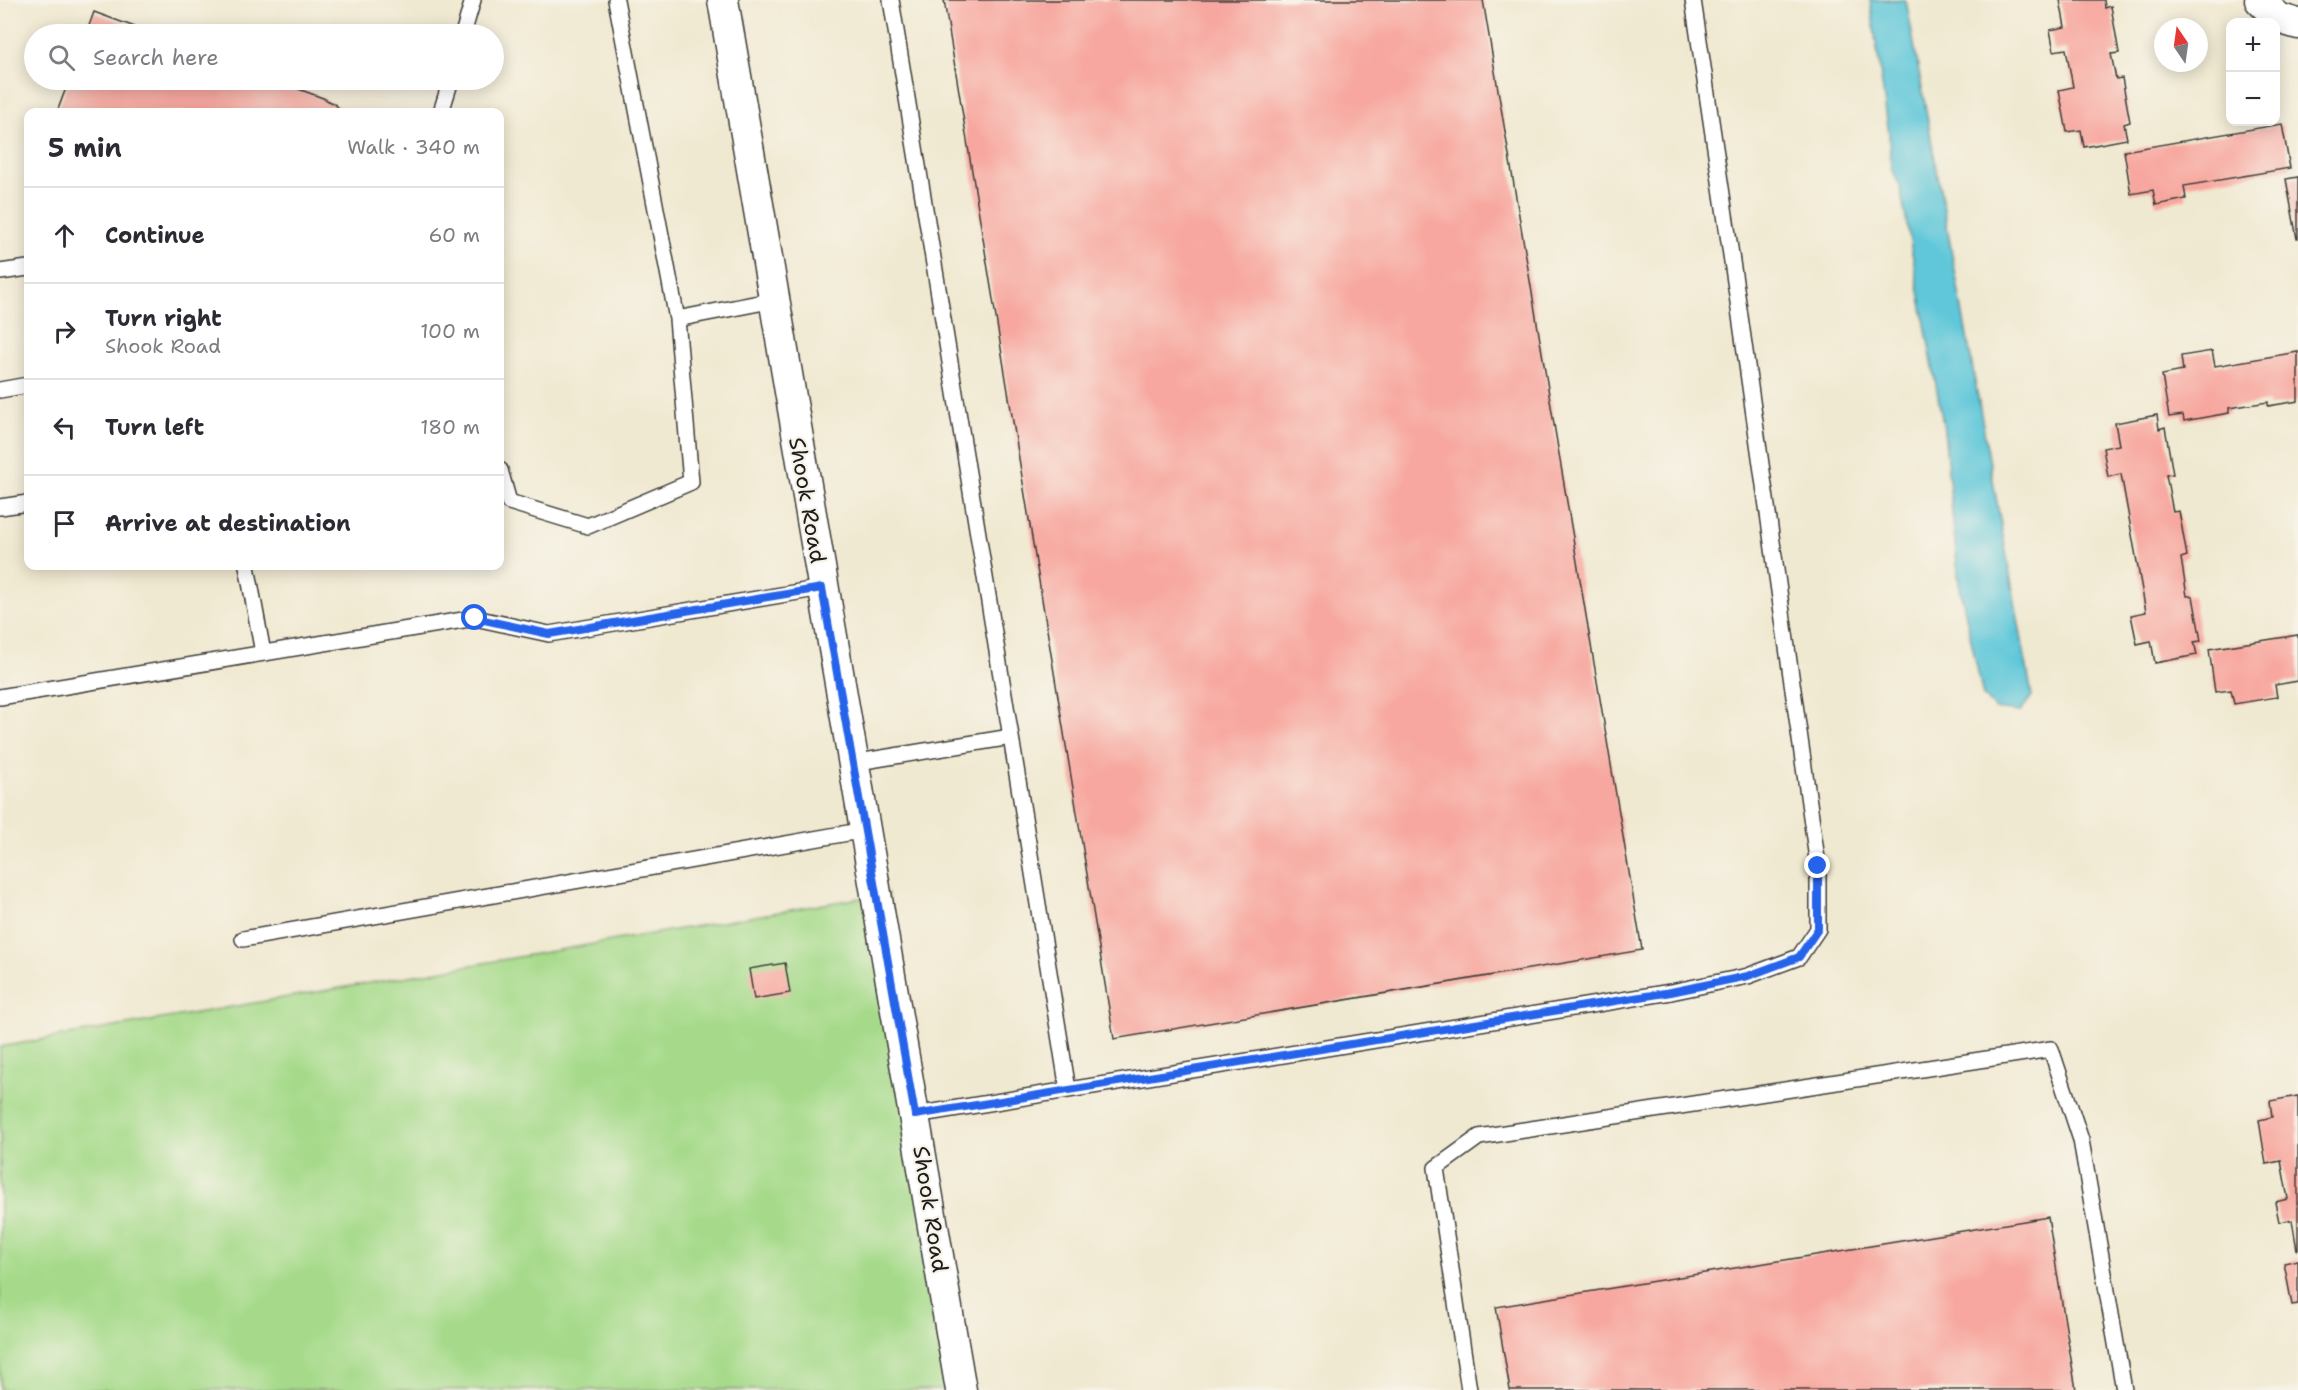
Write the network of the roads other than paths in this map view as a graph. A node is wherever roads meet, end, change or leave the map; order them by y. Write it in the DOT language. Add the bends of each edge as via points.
graph roads {
  1 [pos="473,0"];
  2 [pos="615,0"];
  3 [pos="723,0"];
  4 [pos="891,0"];
  5 [pos="1693,0"];
  6 [pos="2260,0"];
  7 [pos="466,24"];
  8 [pos="2298,24"];
  9 [pos="447,90"];
  10 [pos="442,108"];
  11 [pos="24,269"];
  12 [pos="0,272"];
  13 [pos="774,300"];
  14 [pos="676,319"];
  15 [pos="24,386"];
  16 [pos="0,390"];
  17 [pos="504,485"];
  18 [pos="24,504"];
  19 [pos="0,507"];
  20 [pos="248,570"];
  21 [pos="822,588"];
  22 [pos="263,653"];
  23 [pos="0,697"];
  24 [pos="1011,737"];
  25 [pos="852,763"];
  26 [pos="865,830"];
  27 [pos="243,939"];
  28 [pos="1068,1090"];
  29 [pos="915,1115"];
  30 [pos="961,1390"];
  31 [pos="1469,1390"];
  32 [pos="2124,1390"];
  1 -- 7 [label="lane"];
  2 -- 14 [label="lane"];
  3 -- 13 [label="street, Shook Road"];
  4 -- 24 [label="lane"];
  5 -- 28 [label="lane" via="1818,866 1818,929 1799,957 1748,976 1671,992"];
  6 -- 8 [label="street" via="2278,18"];
  9 -- 10 [label="lane"];
  11 -- 12 [label="lane"];
  13 -- 14 [label="lane"];
  13 -- 21 [label="street, Shook Road"];
  14 -- 17 [label="lane" via="691,482 588,526 509,502"];
  15 -- 16 [label="lane"];
  18 -- 19 [label="lane"];
  20 -- 22 [label="lane"];
  21 -- 22 [label="lane" via="549,634 475,618"];
  21 -- 25 [label="street, Shook Road"];
  22 -- 23 [label="lane"];
  24 -- 25 [label="lane"];
  24 -- 28 [label="lane"];
  25 -- 26 [label="street, Shook Road"];
  26 -- 27 [label="lane"];
  26 -- 29 [label="street, Shook Road"];
  28 -- 29 [label="lane"];
  29 -- 30 [label="street, Shook Road"];
  31 -- 32 [label="lane" via="1436,1168 1479,1137 2051,1049 2081,1140"];
}
